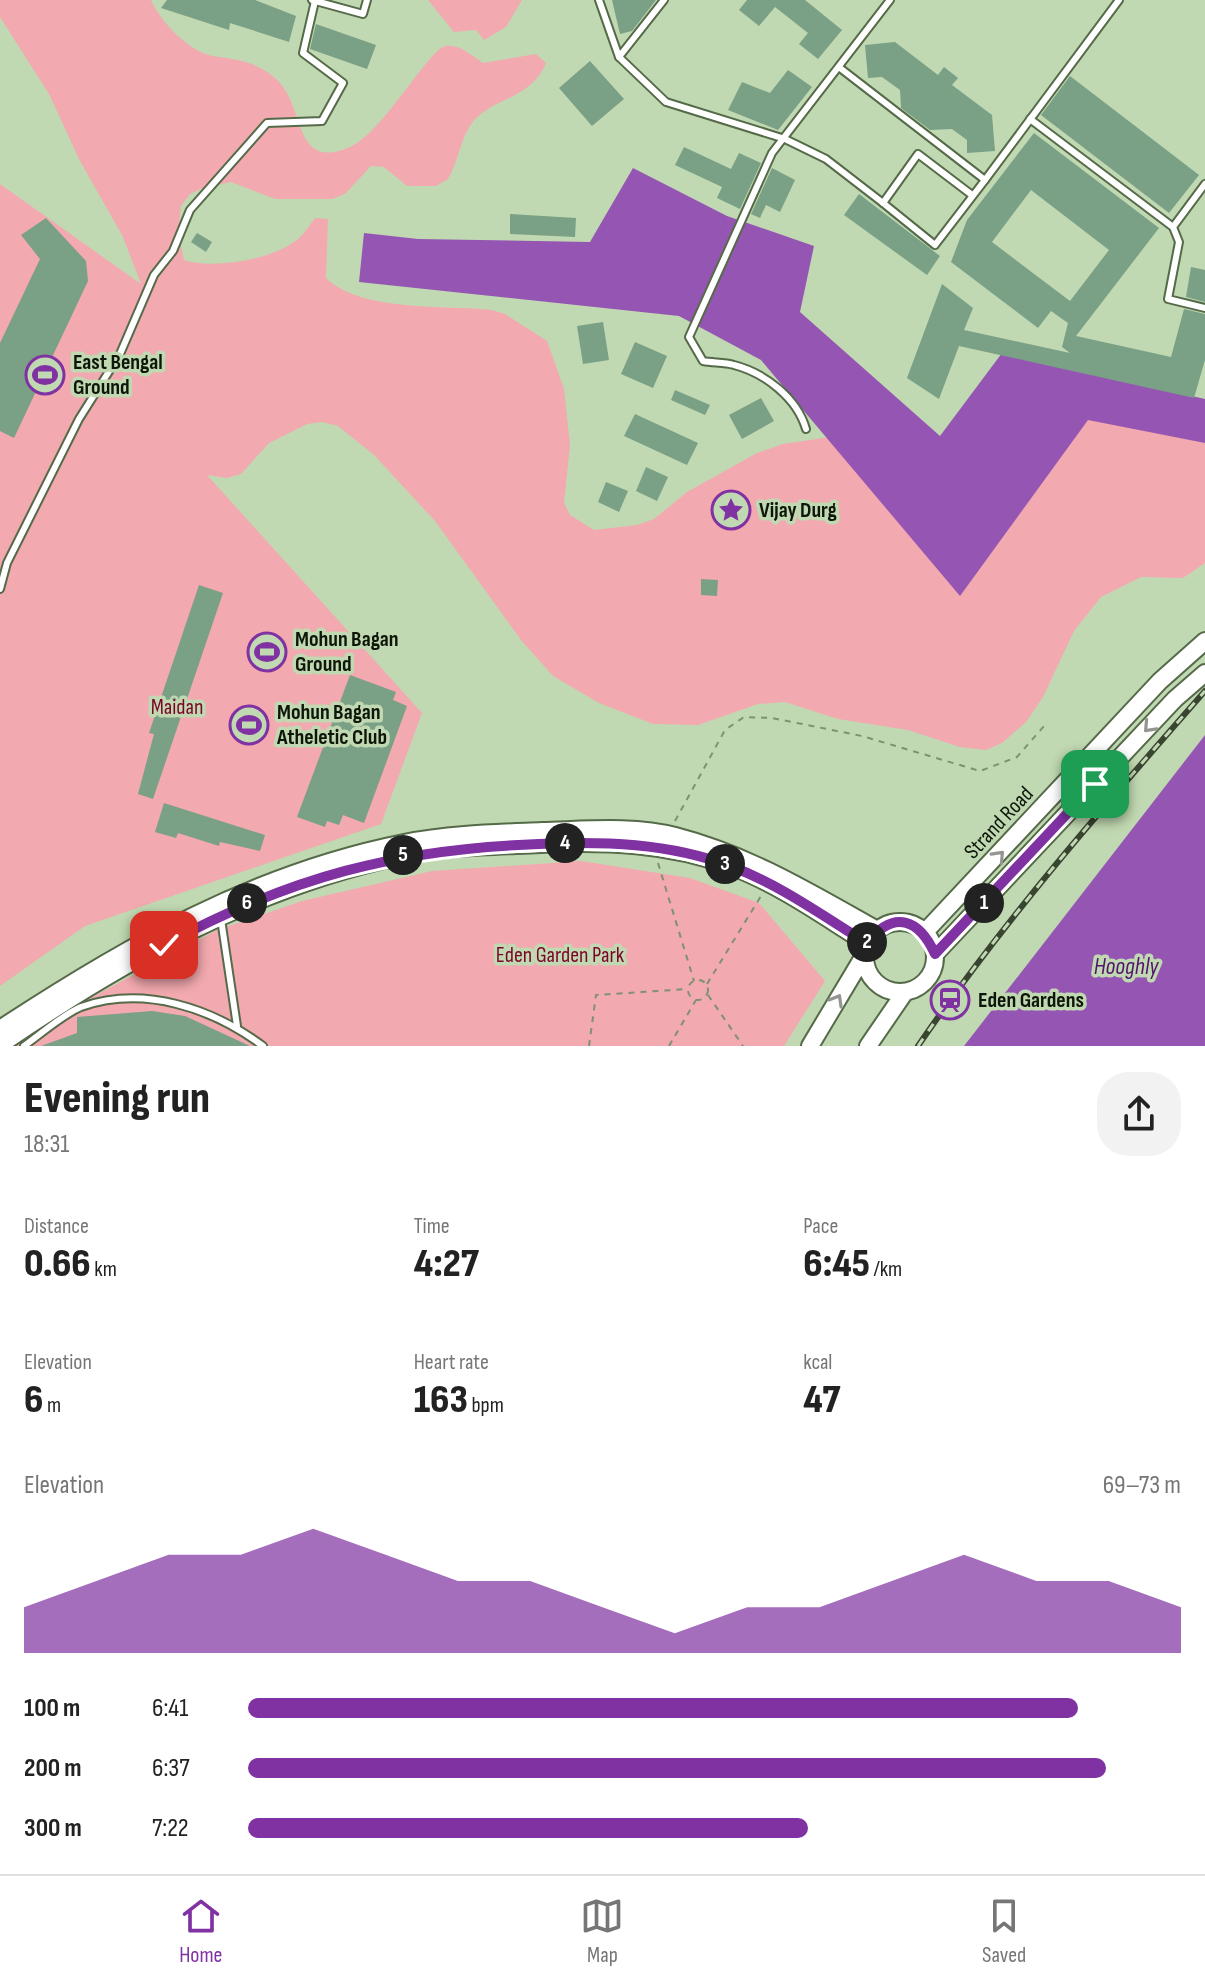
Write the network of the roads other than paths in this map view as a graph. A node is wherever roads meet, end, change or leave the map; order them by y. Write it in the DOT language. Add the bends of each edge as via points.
graph roads {
  1 [pos="314,0"];
  2 [pos="367,0"];
  3 [pos="599,0"];
  4 [pos="664,0"];
  5 [pos="1119,0"];
  6 [pos="886,1"];
  7 [pos="619,57"];
  8 [pos="840,68"];
  9 [pos="1030,119"];
  10 [pos="785,139"];
  11 [pos="985,180"];
  12 [pos="1205,184"];
  13 [pos="972,195"];
  14 [pos="883,203"];
  15 [pos="1173,227"];
  16 [pos="1205,308"];
  17 [pos="806,429"];
  18 [pos="0,589"];
  19 [pos="1205,641"];
  20 [pos="1205,673"];
  21 [pos="1160,681"];
  22 [pos="1175,699"];
  23 [pos="221,914"];
  24 [pos="925,932"];
  25 [pos="870,942"];
  26 [pos="935,954"];
  27 [pos="99,981"];
  28 [pos="905,992"];
  29 [pos="110,1001"];
  30 [pos="76,1002"];
  31 [pos="237,1026"];
  32 [pos="0,1029"];
  33 [pos="0,1045"];
  34 [pos="24,1046"];
  35 [pos="263,1046"];
  36 [pos="810,1046"];
  37 [pos="868,1046"];
  1 -- 2 [label="lane" via="363,14"];
  1 -- 18 [label="lane" via="303,53 343,83 332,105 322,121 267,123 190,210 120,354 79,419 7,563"];
  3 -- 7 [label="lane"];
  4 -- 7 [label="lane"];
  5 -- 9 [label="lane"];
  6 -- 8 [label="lane"];
  7 -- 10 [label="lane" via="666,102"];
  8 -- 10 [label="lane"];
  8 -- 11 [label="lane"];
  9 -- 11 [label="lane"];
  9 -- 15 [label="lane"];
  10 -- 14 [label="lane" via="826,159"];
  10 -- 17 [label="lane" via="772,153 689,337 703,361 732,364 767,378 802,413"];
  11 -- 13 [label="lane"];
  12 -- 15 [label="lane"];
  13 -- 14 [label="lane" via="918,154"];
  13 -- 14 [label="lane" via="935,245"];
  15 -- 16 [label="lane" via="1179,242 1168,299"];
  19 -- 21 [label="main road, Strand Road"];
  20 -- 22 [label="main road, Strand Road"];
  21 -- 22 [label="main road"];
  24 -- 21 [label="main road, Strand Road, one-way"];
  22 -- 26 [label="main road, Strand Road, one-way"];
  23 -- 25 [label="main road" via="306,882 404,855 591,842 653,847 729,865"];
  23 -- 27 [label="main road"];
  23 -- 31 [label="lane"];
  24 -- 25 [label="main road" via="907,922 886,925"];
  24 -- 26 [label="main road"];
  25 -- 28 [label="main road" via="869,974 875,983"];
  25 -- 32 [label="main road" via="738,855 671,835 592,830 484,834 406,842 317,864 220,901 100,963"];
  36 -- 25 [label="main road, one-way"];
  26 -- 28 [label="main road" via="932,972 921,986"];
  27 -- 29 [label="lane"];
  27 -- 30 [label="main road"];
  28 -- 37 [label="main road"];
  29 -- 30 [label="lane"];
  29 -- 31 [label="lane" via="145,999 192,1006"];
  30 -- 33 [label="main road"];
  30 -- 34 [label="lane"];
  31 -- 35 [label="lane"];
}
